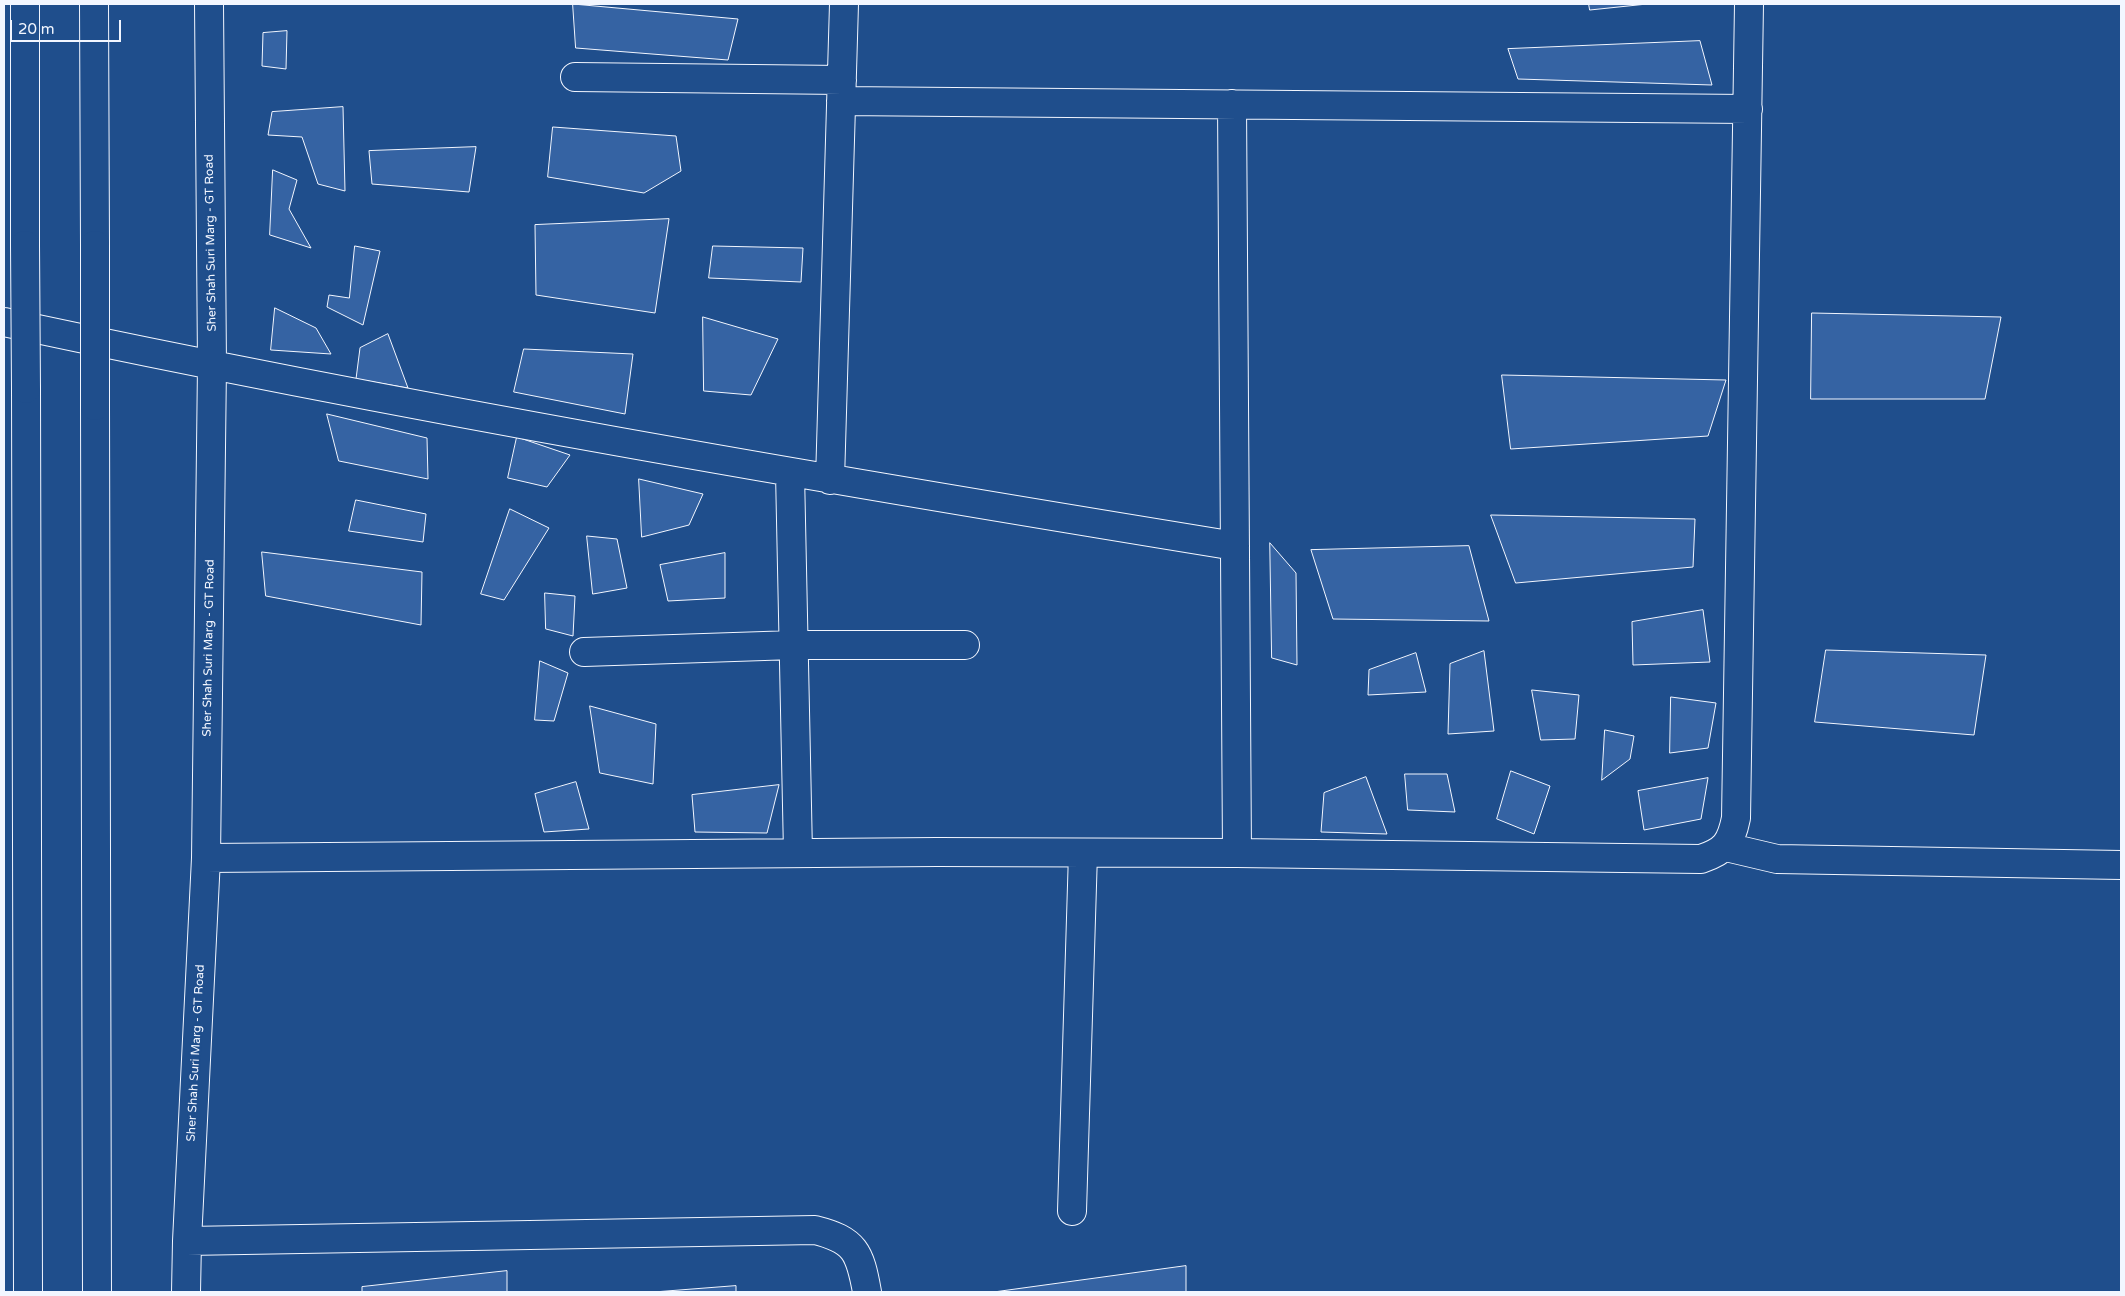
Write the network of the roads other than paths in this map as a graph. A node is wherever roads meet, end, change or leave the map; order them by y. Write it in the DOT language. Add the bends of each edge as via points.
graph roads {
  1 [pos="25,4"];
  2 [pos="94,4"];
  3 [pos="209,4"];
  4 [pos="844,4"];
  5 [pos="1749,4"];
  6 [pos="575,77"];
  7 [pos="842,91"];
  8 [pos="1232,104"];
  9 [pos="1748,109"];
  10 [pos="4,322"];
  11 [pos="212,365"];
  12 [pos="790,472"];
  13 [pos="830,480"];
  14 [pos="1235,546"];
  15 [pos="966,644"];
  16 [pos="794,645"];
  17 [pos="584,652"];
  18 [pos="1726,847"];
  19 [pos="798,853"];
  20 [pos="1083,853"];
  21 [pos="1237,853"];
  22 [pos="206,858"];
  23 [pos="2121,866"];
  24 [pos="1072,1211"];
  25 [pos="186,1241"];
  26 [pos="28,1292"];
  27 [pos="97,1292"];
  28 [pos="186,1292"];
  29 [pos="867,1292"];
  1 -- 26 [label="main road, bridge"];
  2 -- 27 [label="main road, bridge"];
  3 -- 11 [label="main road, Sher Shah Suri Marg - GT Road"];
  4 -- 7 [label="main road"];
  5 -- 9 [label="main road"];
  6 -- 7 [label="main road"];
  7 -- 8 [label="main road"];
  7 -- 13 [label="main road"];
  8 -- 9 [label="main road"];
  8 -- 14 [label="main road"];
  9 -- 18 [label="main road" via="1736,818"];
  10 -- 11 [label="main road"];
  11 -- 12 [label="main road"];
  11 -- 22 [label="main road, Sher Shah Suri Marg - GT Road"];
  12 -- 13 [label="main road"];
  12 -- 16 [label="main road"];
  13 -- 14 [label="main road"];
  14 -- 21 [label="main road"];
  15 -- 16 [label="main road"];
  16 -- 17 [label="main road"];
  16 -- 19 [label="main road"];
  18 -- 21 [label="main road" via="1700,859"];
  18 -- 23 [label="main road" via="1777,859"];
  19 -- 20 [label="main road"];
  19 -- 22 [label="main road"];
  20 -- 21 [label="main road"];
  20 -- 24 [label="main road"];
  22 -- 25 [label="main road, Sher Shah Suri Marg - GT Road"];
  25 -- 28 [label="main road, Sher Shah Suri Marg - GT Road"];
  25 -- 29 [label="main road" via="815,1230 837,1236 852,1246 863,1269"];
}
